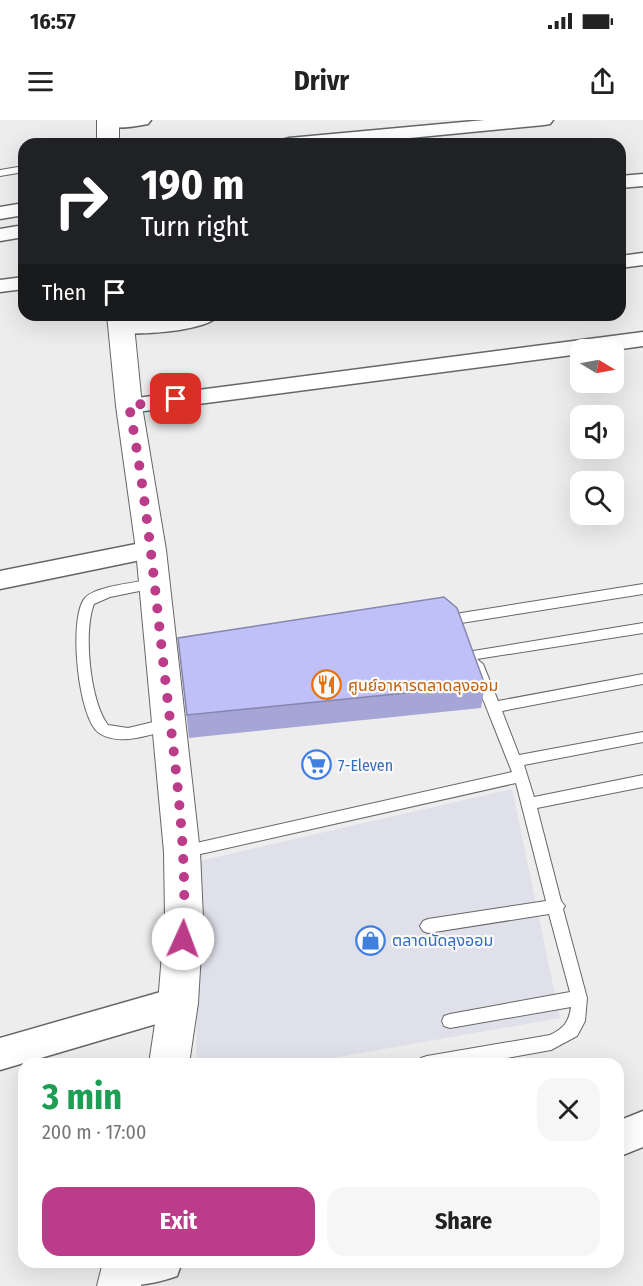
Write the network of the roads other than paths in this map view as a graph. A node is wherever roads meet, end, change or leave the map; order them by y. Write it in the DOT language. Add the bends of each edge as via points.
graph roads {
  1 [pos="142,120"];
  2 [pos="544,120"];
  3 [pos="108,121"];
  4 [pos="108,138"];
  5 [pos="353,138"];
  6 [pos="18,170"];
  7 [pos="0,173"];
  8 [pos="643,180"];
  9 [pos="626,181"];
  10 [pos="18,210"];
  11 [pos="0,213"];
  12 [pos="18,232"];
  13 [pos="0,235"];
  14 [pos="643,259"];
  15 [pos="626,261"];
  16 [pos="18,283"];
  17 [pos="0,286"];
  18 [pos="121,321"];
  19 [pos="146,321"];
  20 [pos="189,321"];
  21 [pos="643,339"];
  22 [pos="129,406"];
  23 [pos="151,550"];
  24 [pos="0,580"];
  25 [pos="155,584"];
  26 [pos="643,589"];
  27 [pos="643,628"];
  28 [pos="472,655"];
  29 [pos="643,679"];
  30 [pos="494,707"];
  31 [pos="171,723"];
  32 [pos="643,737"];
  33 [pos="519,768"];
  34 [pos="643,781"];
  35 [pos="529,804"];
  36 [pos="182,852"];
  37 [pos="557,906"];
  38 [pos="428,926"];
  39 [pos="579,998"];
  40 [pos="178,1003"];
  41 [pos="450,1021"];
  42 [pos="0,1054"];
  43 [pos="170,1058"];
  44 [pos="461,1058"];
  45 [pos="643,1129"];
  46 [pos="624,1137"];
  1 -- 3 [label="street"];
  2 -- 5 [label="street"];
  3 -- 4 [label="street"];
  6 -- 7 [label="lane"];
  8 -- 9 [label="street"];
  10 -- 11 [label="street"];
  12 -- 13 [label="street"];
  14 -- 15 [label="street"];
  16 -- 17 [label="street"];
  18 -- 22 [label="street"];
  19 -- 20 [label="street"];
  21 -- 22 [label="street"];
  22 -- 23 [label="street"];
  23 -- 24 [label="street"];
  23 -- 25 [label="street"];
  25 -- 31 [label="street" via="169,656"];
  25 -- 31 [label="lane" via="88,601 82,615 86,675 100,727 126,733"];
  26 -- 28 [label="lane" via="450,616 462,628"];
  27 -- 28 [label="lane"];
  28 -- 30 [label="lane"];
  29 -- 30 [label="lane"];
  30 -- 33 [label="lane"];
  31 -- 36 [label="street"];
  32 -- 33 [label="lane"];
  33 -- 35 [label="lane"];
  33 -- 36 [label="lane"];
  34 -- 35 [label="lane"];
  35 -- 37 [label="lane"];
  36 -- 40 [label="street" via="184,918"];
  37 -- 38 [label="lane"];
  37 -- 39 [label="lane"];
  39 -- 41 [label="lane"];
  39 -- 44 [label="lane" via="578,1021 570,1034 551,1042"];
  40 -- 42 [label="street"];
  40 -- 43 [label="street"];
  45 -- 46 [label="street"];
}
